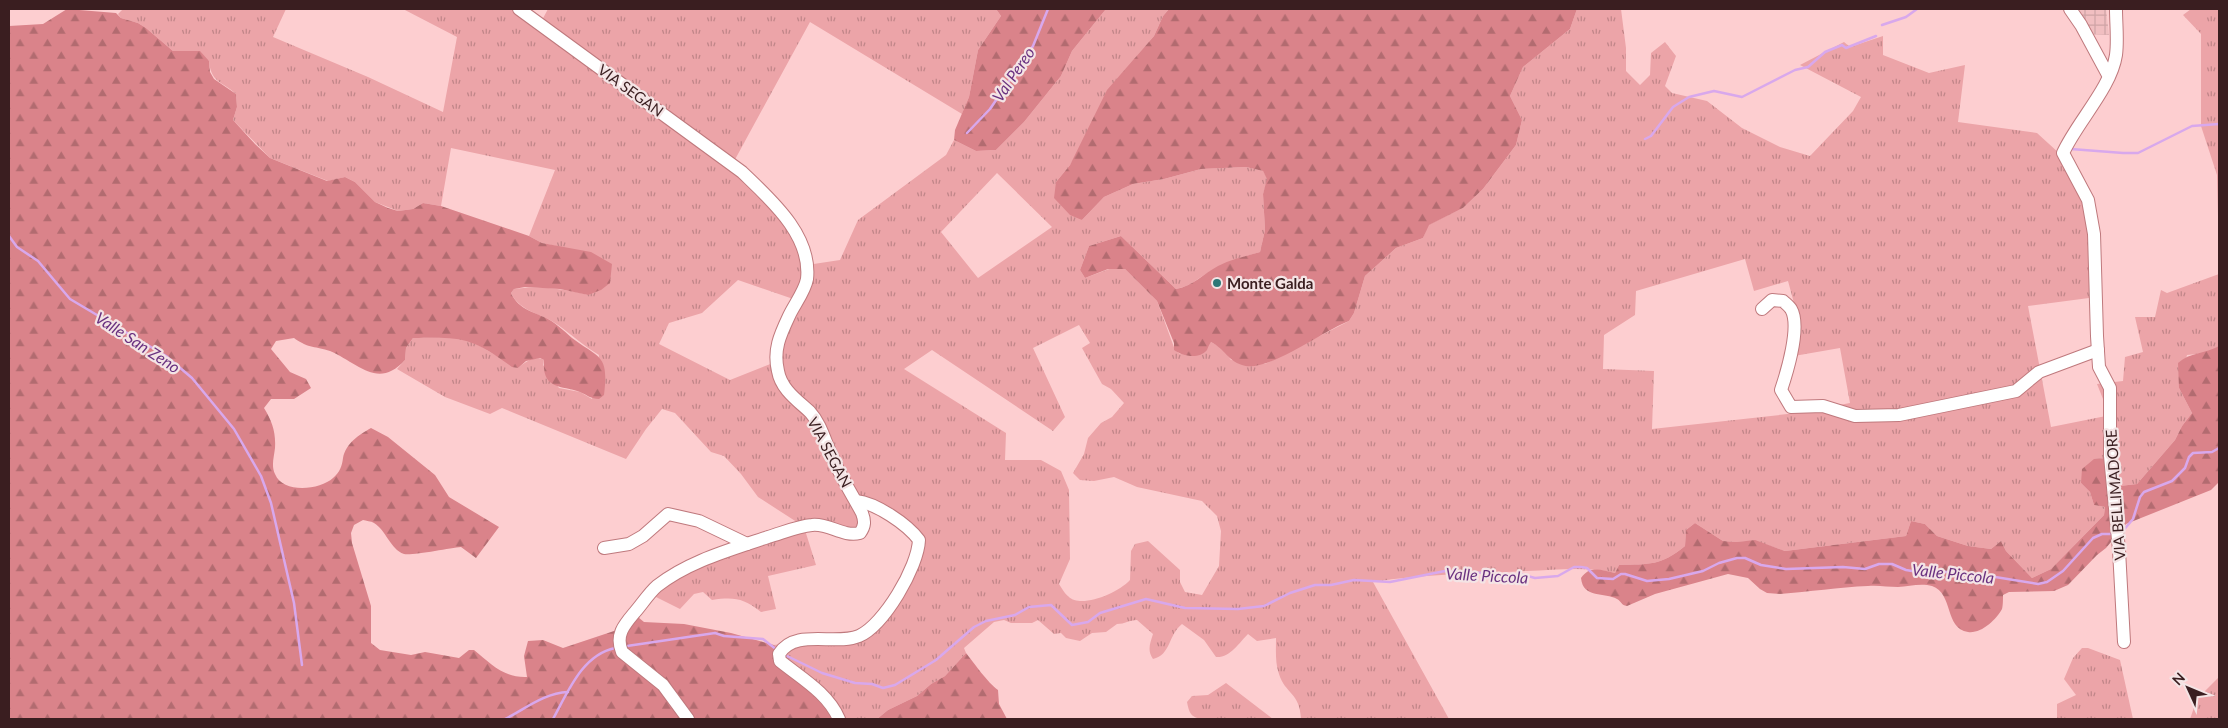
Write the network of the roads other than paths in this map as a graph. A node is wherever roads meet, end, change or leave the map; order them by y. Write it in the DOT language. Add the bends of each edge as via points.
graph roads {
  1 [pos="519,9"];
  2 [pos="2070,9"];
  3 [pos="2116,9"];
  4 [pos="2108,75"];
  5 [pos="1762,309"];
  6 [pos="2098,350"];
  7 [pos="856,501"];
  8 [pos="747,544"];
  9 [pos="604,548"];
  10 [pos="2124,642"];
  11 [pos="688,719"];
  12 [pos="839,719"];
  1 -- 7 [label="street, VIA SEGAN" via="742,172 768,198 798,237 806,255 806,280 778,341 778,372 786,389 814,417"];
  2 -- 4 [label="street"];
  3 -- 4 [label="street, VIA BELLIMADORE" via="2116,55"];
  4 -- 6 [label="street, VIA BELLIMADORE" via="2063,153 2088,200 2092,218"];
  5 -- 6 [label="street" via="1772,300 1783,301 1792,310 1795,332 1781,390 1791,407 1823,406 1855,416 1899,415 2016,391 2039,372"];
  6 -- 10 [label="street, VIA BELLIMADORE" via="2099,367 2110,388 2110,456"];
  7 -- 8 [label="street, VIA SEGAN" via="865,520 860,533 846,534 811,525"];
  7 -- 12 [label="street" via="866,502 902,524 919,540 918,552 893,603 872,626 859,636 800,642 783,647 779,654 780,661 825,698"];
  8 -- 9 [label="street" via="699,521 668,514 629,544"];
  8 -- 11 [label="street, VIA SEGAN" via="682,569 655,587 619,635 622,652 663,685"];
}
